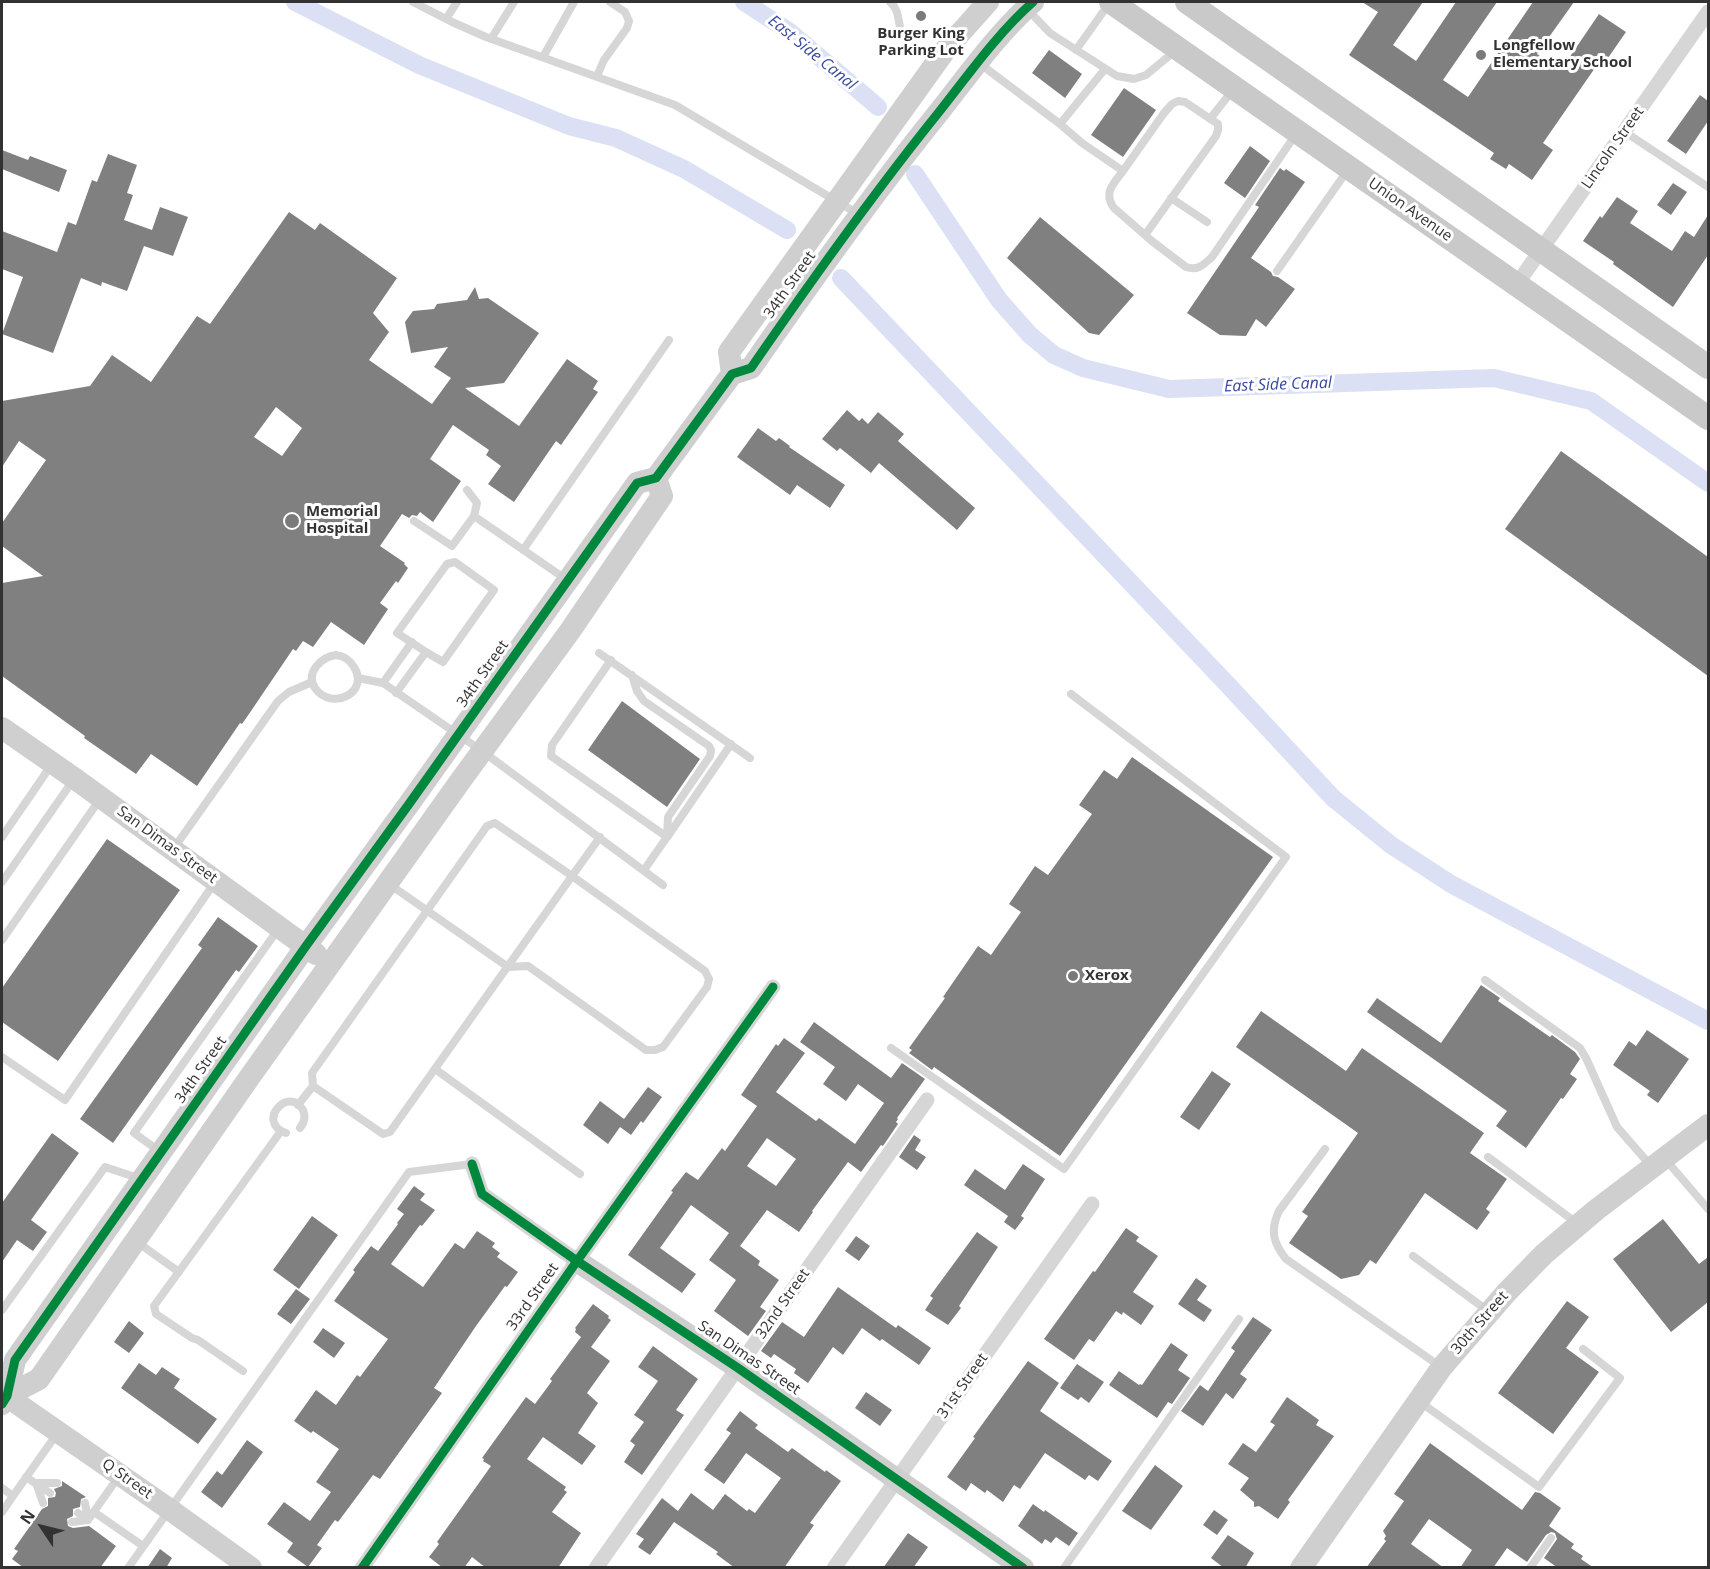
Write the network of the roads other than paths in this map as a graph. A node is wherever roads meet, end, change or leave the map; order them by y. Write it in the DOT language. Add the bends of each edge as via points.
graph roads {
  1 [pos="413,2"];
  2 [pos="457,2"];
  3 [pos="514,2"];
  4 [pos="574,2"];
  5 [pos="610,2"];
  6 [pos="890,2"];
  7 [pos="988,2"];
  8 [pos="1111,2"];
  9 [pos="1187,2"];
  10 [pos="1030,5"];
  11 [pos="1708,12"];
  12 [pos="446,19"];
  13 [pos="900,27"];
  14 [pos="491,39"];
  15 [pos="1176,46"];
  16 [pos="1076,50"];
  17 [pos="543,57"];
  18 [pos="978,62"];
  19 [pos="1105,69"];
  20 [pos="597,76"];
  21 [pos="1235,88"];
  22 [pos="1210,119"];
  23 [pos="1060,124"];
  24 [pos="1298,132"];
  25 [pos="1625,132"];
  26 [pos="1349,167"];
  27 [pos="1123,171"];
  28 [pos="1708,187"];
  29 [pos="1172,198"];
  30 [pos="837,201"];
  31 [pos="859,215"];
  32 [pos="1207,222"];
  33 [pos="1145,235"];
  34 [pos="1542,250"];
  35 [pos="1277,271"];
  36 [pos="1517,284"];
  37 [pos="669,340"];
  38 [pos="1708,367"];
  39 [pos="732,374"];
  40 [pos="1708,418"];
  41 [pos="656,478"];
  42 [pos="466,490"];
  43 [pos="474,516"];
  44 [pos="414,521"];
  45 [pos="523,550"];
  46 [pos="567,580"];
  47 [pos="412,642"];
  48 [pos="426,652"];
  49 [pos="599,653"];
  50 [pos="611,660"];
  51 [pos="632,675"];
  52 [pos="358,678"];
  53 [pos="312,682"];
  54 [pos="383,683"];
  55 [pos="396,693"];
  56 [pos="1071,694"];
  57 [pos="2,728"];
  58 [pos="458,735"];
  59 [pos="732,744"];
  60 [pos="482,751"];
  61 [pos="750,758"];
  62 [pos="53,763"];
  63 [pos="74,778"];
  64 [pos="101,797"];
  65 [pos="2,837"];
  66 [pos="600,837"];
  67 [pos="667,837"];
  68 [pos="173,849"];
  69 [pos="644,870"];
  70 [pos="572,876"];
  71 [pos="215,880"];
  72 [pos="2,882"];
  73 [pos="388,883"];
  74 [pos="663,885"];
  75 [pos="427,910"];
  76 [pos="280,927"];
  77 [pos="2,940"];
  78 [pos="306,946"];
  79 [pos="330,963"];
  80 [pos="508,967"];
  81 [pos="1485,980"];
  82 [pos="773,987"];
  83 [pos="891,1048"];
  84 [pos="2,1057"];
  85 [pos="435,1069"];
  86 [pos="313,1086"];
  87 [pos="927,1100"];
  88 [pos="298,1105"];
  89 [pos="1708,1125"];
  90 [pos="300,1128"];
  91 [pos="1325,1149"];
  92 [pos="161,1153"];
  93 [pos="1488,1157"];
  94 [pos="1658,1163"];
  95 [pos="472,1164"];
  96 [pos="580,1174"];
  97 [pos="142,1179"];
  98 [pos="1092,1204"];
  99 [pos="1708,1209"];
  100 [pos="1579,1225"];
  101 [pos="135,1241"];
  102 [pos="1413,1256"];
  103 [pos="577,1261"];
  104 [pos="179,1272"];
  105 [pos="2,1310"];
  106 [pos="1489,1311"];
  107 [pos="1239,1319"];
  108 [pos="1583,1349"];
  109 [pos="1442,1367"];
  110 [pos="738,1368"];
  111 [pos="243,1371"];
  112 [pos="3,1398"];
  113 [pos="1419,1401"];
  114 [pos="58,1432"];
  115 [pos="120,1474"];
  116 [pos="26,1477"];
  117 [pos="897,1479"];
  118 [pos="36,1483"];
  119 [pos="57,1483"];
  120 [pos="2,1488"];
  121 [pos="50,1493"];
  122 [pos="13,1496"];
  123 [pos="43,1503"];
  124 [pos="85,1503"];
  125 [pos="170,1509"];
  126 [pos="2,1512"];
  127 [pos="94,1512"];
  128 [pos="78,1513"];
  129 [pos="88,1520"];
  130 [pos="72,1522"];
  131 [pos="1551,1538"];
  132 [pos="143,1546"];
  133 [pos="128,1568"];
  134 [pos="251,1568"];
  135 [pos="362,1568"];
  136 [pos="596,1568"];
  137 [pos="834,1568"];
  138 [pos="1023,1568"];
  139 [pos="1064,1568"];
  140 [pos="1301,1568"];
  141 [pos="1530,1568"];
  1 -- 12 [label="lane"];
  2 -- 12 [label="lane"];
  3 -- 14 [label="lane"];
  4 -- 17 [label="lane"];
  5 -- 20 [label="lane" via="625,12 629,21"];
  6 -- 13 [label="lane"];
  7 -- 30 [label="street, 34th Street" via="946,49"];
  8 -- 15 [label="main road, Union Avenue"];
  8 -- 16 [label="lane"];
  9 -- 34 [label="main road"];
  10 -- 16 [label="lane" via="1050,33"];
  10 -- 18 [label="street, 34th Street"];
  11 -- 25 [label="street, Lincoln Street"];
  12 -- 14 [label="lane"];
  14 -- 17 [label="lane"];
  15 -- 19 [label="lane" via="1157,67 1134,79"];
  15 -- 21 [label="main road, Union Avenue"];
  16 -- 19 [label="lane"];
  17 -- 20 [label="lane"];
  18 -- 23 [label="lane"];
  18 -- 31 [label="street, 34th Street"];
  19 -- 23 [label="lane"];
  20 -- 30 [label="lane" via="675,105"];
  21 -- 22 [label="lane"];
  21 -- 24 [label="main road, Union Avenue"];
  22 -- 27 [label="lane" via="1185,102 1172,104"];
  22 -- 29 [label="lane" via="1218,124 1216,136"];
  23 -- 27 [label="lane"];
  24 -- 26 [label="main road, Union Avenue"];
  24 -- 33 [label="lane" via="1202,267 1186,267"];
  25 -- 28 [label="lane"];
  25 -- 34 [label="street, Lincoln Street"];
  26 -- 35 [label="lane"];
  26 -- 36 [label="main road, Union Avenue"];
  27 -- 33 [label="lane" via="1110,189 1109,202"];
  29 -- 32 [label="lane"];
  29 -- 33 [label="lane"];
  30 -- 31 [label="lane"];
  30 -- 39 [label="street, 34th Street" via="729,352"];
  31 -- 39 [label="street, 34th Street" via="751,368"];
  34 -- 36 [label="street, Lincoln Street"];
  34 -- 38 [label="main road"];
  36 -- 40 [label="main road, Union Avenue"];
  37 -- 45 [label="lane"];
  39 -- 41 [label="street, 34th Street"];
  41 -- 46 [label="street, 34th Street" via="637,483"];
  41 -- 60 [label="street" via="662,496"];
  42 -- 43 [label="lane" via="477,503"];
  43 -- 44 [label="lane" via="452,546"];
  43 -- 45 [label="lane"];
  45 -- 46 [label="lane"];
  46 -- 58 [label="street, 34th Street"];
  47 -- 48 [label="lane"];
  47 -- 48 [label="lane" via="397,633 447,564 455,562 494,590 443,662"];
  47 -- 54 [label="lane"];
  48 -- 55 [label="lane"];
  49 -- 50 [label="lane"];
  50 -- 51 [label="lane"];
  50 -- 67 [label="lane" via="552,745 551,756"];
  51 -- 59 [label="lane"];
  51 -- 67 [label="lane" via="644,700 711,750 668,817"];
  52 -- 53 [label="lane" via="352,692 337,699 322,695"];
  52 -- 53 [label="lane" via="349,660 336,655 320,661"];
  52 -- 54 [label="lane"];
  53 -- 68 [label="lane" via="278,701"];
  54 -- 55 [label="lane"];
  55 -- 58 [label="lane"];
  56 -- 83 [label="lane" via="1286,857 1064,1169"];
  57 -- 62 [label="street, San Dimas Street"];
  58 -- 60 [label="lane"];
  58 -- 78 [label="street, 34th Street"];
  59 -- 61 [label="lane"];
  59 -- 67 [label="lane"];
  60 -- 66 [label="lane"];
  60 -- 73 [label="street"];
  62 -- 63 [label="street, San Dimas Street"];
  62 -- 65 [label="lane"];
  63 -- 64 [label="street, San Dimas Street"];
  63 -- 72 [label="lane"];
  64 -- 68 [label="street, San Dimas Street"];
  64 -- 77 [label="lane"];
  66 -- 69 [label="lane"];
  66 -- 70 [label="lane"];
  67 -- 69 [label="lane"];
  68 -- 71 [label="street, San Dimas Street"];
  69 -- 74 [label="lane"];
  70 -- 75 [label="lane" via="495,823 487,826"];
  70 -- 80 [label="lane"];
  70 -- 80 [label="lane" via="705,971 709,979 706,987 663,1047 646,1050 528,966"];
  71 -- 76 [label="street, San Dimas Street"];
  71 -- 84 [label="lane" via="65,1100"];
  73 -- 75 [label="lane"];
  73 -- 79 [label="street"];
  75 -- 80 [label="lane"];
  75 -- 86 [label="lane" via="312,1073"];
  76 -- 78 [label="street, San Dimas Street"];
  76 -- 92 [label="lane" via="134,1133"];
  78 -- 79 [label="street, San Dimas Street"];
  78 -- 92 [label="street, 34th Street"];
  79 -- 101 [label="street"];
  80 -- 85 [label="lane"];
  81 -- 94 [label="lane" via="1580,1048 1617,1127"];
  82 -- 103 [label="street, 33rd Street"];
  85 -- 86 [label="lane" via="390,1132 383,1134"];
  85 -- 96 [label="lane"];
  86 -- 88 [label="lane"];
  87 -- 110 [label="street, 32nd Street"];
  88 -- 90 [label="lane" via="304,1113"];
  88 -- 104 [label="lane" via="289,1102 276,1109 274,1123 283,1132"];
  89 -- 94 [label="street, 30th Street"];
  91 -- 109 [label="lane" via="1279,1211 1275,1243 1286,1259"];
  92 -- 97 [label="street, 34th Street"];
  93 -- 100 [label="lane"];
  94 -- 99 [label="lane"];
  94 -- 100 [label="street, 30th Street"];
  95 -- 103 [label="street, San Dimas Street" via="482,1194"];
  95 -- 125 [label="lane" via="409,1172"];
  97 -- 105 [label="lane" via="105,1167"];
  97 -- 112 [label="street, 34th Street" via="15,1360"];
  98 -- 117 [label="street, 31st Street"];
  100 -- 106 [label="street, 30th Street" via="1544,1254"];
  101 -- 104 [label="lane"];
  101 -- 112 [label="street" via="39,1379"];
  102 -- 106 [label="lane"];
  103 -- 110 [label="street, San Dimas Street"];
  103 -- 135 [label="street, 33rd Street"];
  104 -- 111 [label="lane" via="154,1306 156,1314"];
  106 -- 109 [label="street, 30th Street"];
  107 -- 139 [label="lane"];
  108 -- 113 [label="lane" via="1620,1378 1539,1487"];
  109 -- 113 [label="street, 30th Street"];
  110 -- 117 [label="street, San Dimas Street"];
  110 -- 136 [label="street, 32nd Street"];
  112 -- 114 [label="street, Q Street"];
  113 -- 140 [label="street, 30th Street"];
  114 -- 115 [label="street, Q Street"];
  114 -- 116 [label="lane"];
  115 -- 125 [label="street, Q Street"];
  115 -- 127 [label="lane"];
  116 -- 118 [label="lane"];
  116 -- 122 [label="lane"];
  117 -- 137 [label="street, 31st Street"];
  117 -- 138 [label="street, San Dimas Street"];
  118 -- 119 [label="lane"];
  118 -- 121 [label="lane"];
  118 -- 123 [label="lane"];
  120 -- 122 [label="lane"];
  122 -- 126 [label="lane"];
  124 -- 129 [label="lane"];
  125 -- 132 [label="lane"];
  125 -- 134 [label="street, Q Street"];
  127 -- 129 [label="lane"];
  127 -- 132 [label="lane"];
  128 -- 129 [label="lane"];
  129 -- 130 [label="lane"];
  131 -- 141 [label="lane"];
  132 -- 133 [label="lane"];
}
